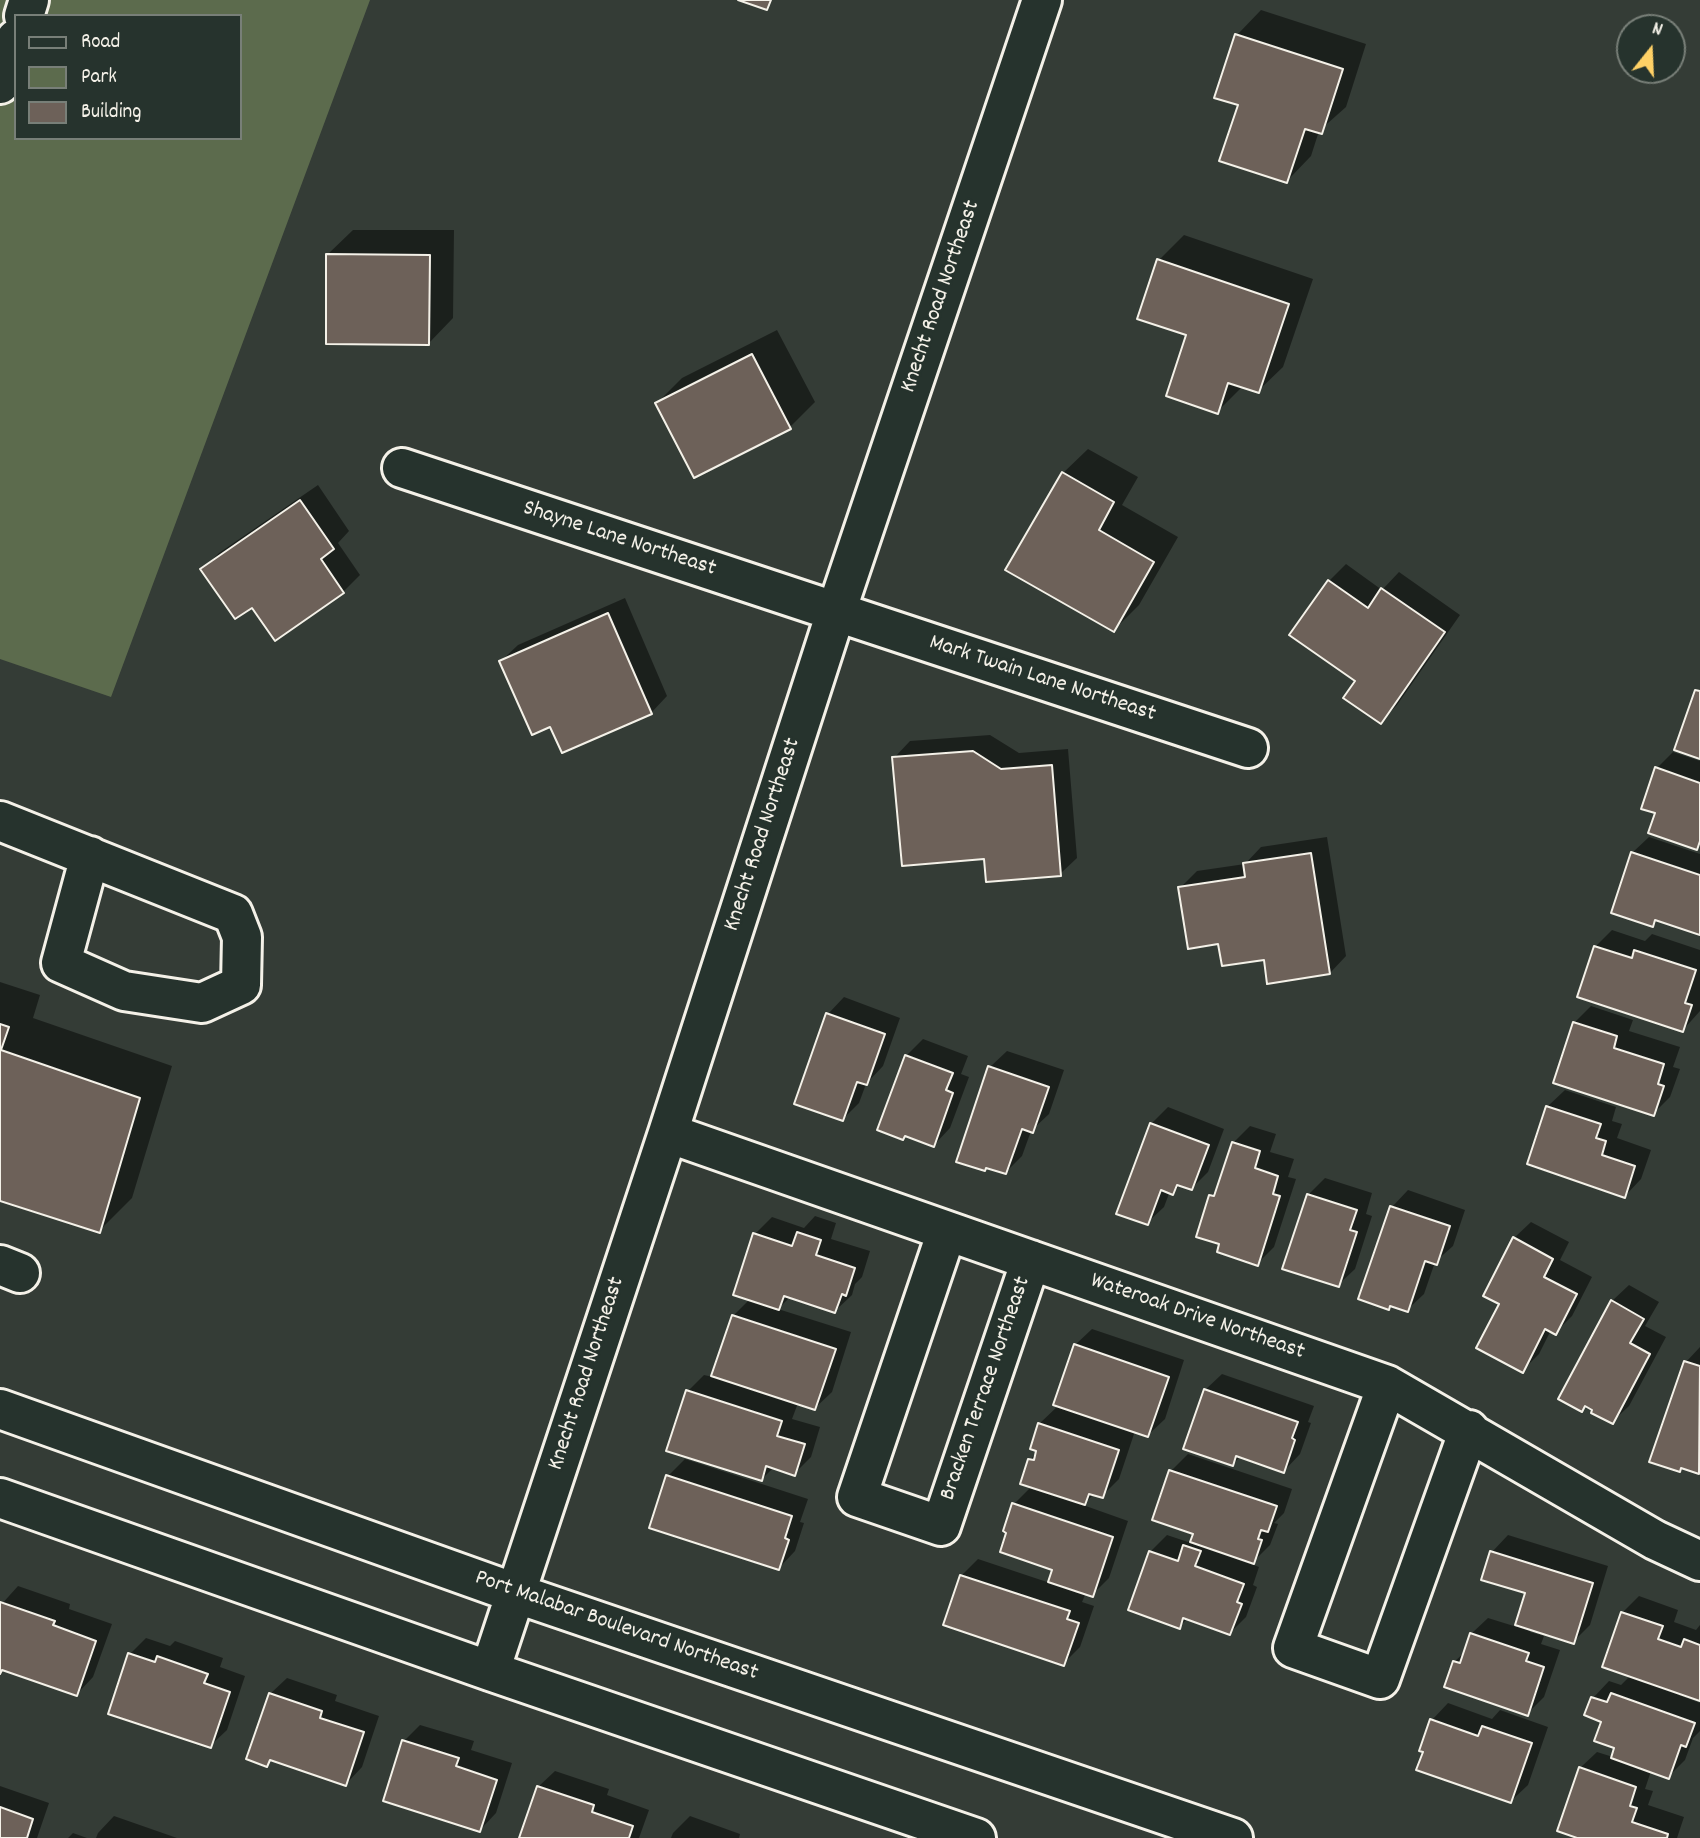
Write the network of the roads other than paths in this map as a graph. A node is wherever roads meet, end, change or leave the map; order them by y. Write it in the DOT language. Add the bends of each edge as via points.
graph roads {
  1 [pos="1042,0"];
  2 [pos="14,44"];
  3 [pos="0,84"];
  4 [pos="401,468"];
  5 [pos="836,612"];
  6 [pos="1248,748"];
  7 [pos="0,821"];
  8 [pos="90,856"];
  9 [pos="668,1133"];
  10 [pos="947,1231"];
  11 [pos="1031,1260"];
  12 [pos="1387,1385"];
  13 [pos="0,1409"];
  14 [pos="1469,1430"];
  15 [pos="0,1498"];
  16 [pos="1700,1561"];
  17 [pos="515,1593"];
  18 [pos="489,1671"];
  19 [pos="976,1838"];
  20 [pos="1233,1838"];
  1 -- 5 [label="street, Knecht Road Northeast"];
  2 -- 3 [label="street"];
  4 -- 5 [label="street, Shayne Lane Northeast"];
  5 -- 6 [label="street, Mark Twain Lane Northeast"];
  5 -- 9 [label="street, Knecht Road Northeast"];
  7 -- 8 [label="street"];
  8 -- 8 [label="street" via="233,914 242,937 242,985 202,1003 124,991 61,963"];
  9 -- 10 [label="street, Wateroak Drive Northeast"];
  9 -- 17 [label="street, Knecht Road Northeast"];
  10 -- 11 [label="street, Wateroak Drive Northeast"];
  10 -- 11 [label="street, Bracken Terrace Northeast" via="857,1497 929,1522 941,1526"];
  11 -- 12 [label="street, Wateroak Drive Northeast"];
  12 -- 14 [label="street, Wateroak Drive Northeast"];
  12 -- 14 [label="street" via="1293,1648 1380,1679"];
  13 -- 17 [label="street, Port Malabar Boulevard Northeast"];
  14 -- 16 [label="street, Wateroak Drive Northeast" via="1655,1540"];
  15 -- 18 [label="street"];
  17 -- 18 [label="street, Knecht Road Northeast"];
  17 -- 20 [label="street, Port Malabar Boulevard Northeast"];
  18 -- 19 [label="street"];
}
